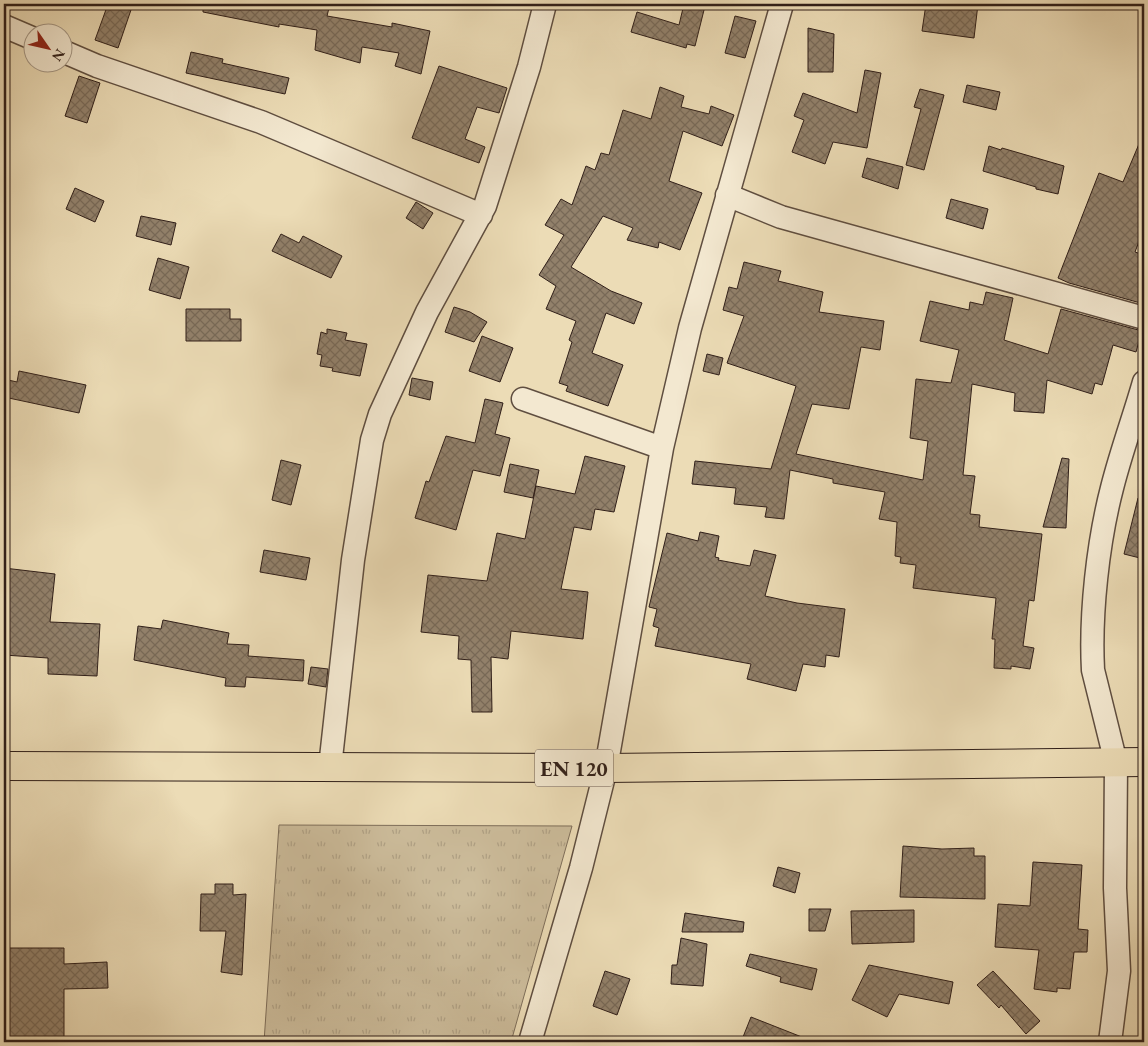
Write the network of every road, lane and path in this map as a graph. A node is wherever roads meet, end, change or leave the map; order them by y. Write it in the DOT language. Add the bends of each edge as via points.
graph roads {
  1 [pos="545,4"];
  2 [pos="782,4"];
  3 [pos="4,26"];
  4 [pos="22,34"];
  5 [pos="72,55"];
  6 [pos="727,195"];
  7 [pos="481,215"];
  8 [pos="1144,318"];
  9 [pos="1144,382"];
  10 [pos="523,398"];
  11 [pos="662,448"];
  12 [pos="1144,762"];
  13 [pos="1116,763"];
  14 [pos="4,766"];
  15 [pos="330,767"];
  16 [pos="606,768"];
  17 [pos="530,1042"];
  18 [pos="1110,1042"];
  1 -- 7 [label="street" via="529,67"];
  2 -- 6 [label="street"];
  3 -- 4 [label="street"];
  5 -- 7 [label="street" via="261,122"];
  6 -- 8 [label="street" via="781,217"];
  6 -- 11 [label="street" via="698,295"];
  7 -- 15 [label="street" via="427,312 380,414 372,440 353,560"];
  9 -- 13 [label="street" via="1111,490 1097,578 1093,670"];
  10 -- 11 [label="street"];
  11 -- 16 [label="street"];
  12 -- 13 [label="main road, EN 120"];
  13 -- 16 [label="main road, EN 120"];
  13 -- 18 [label="street" via="1115,888 1119,971"];
  14 -- 15 [label="main road, EN 120"];
  15 -- 16 [label="main road, EN 120"];
  16 -- 17 [label="street" via="581,868"];
}
